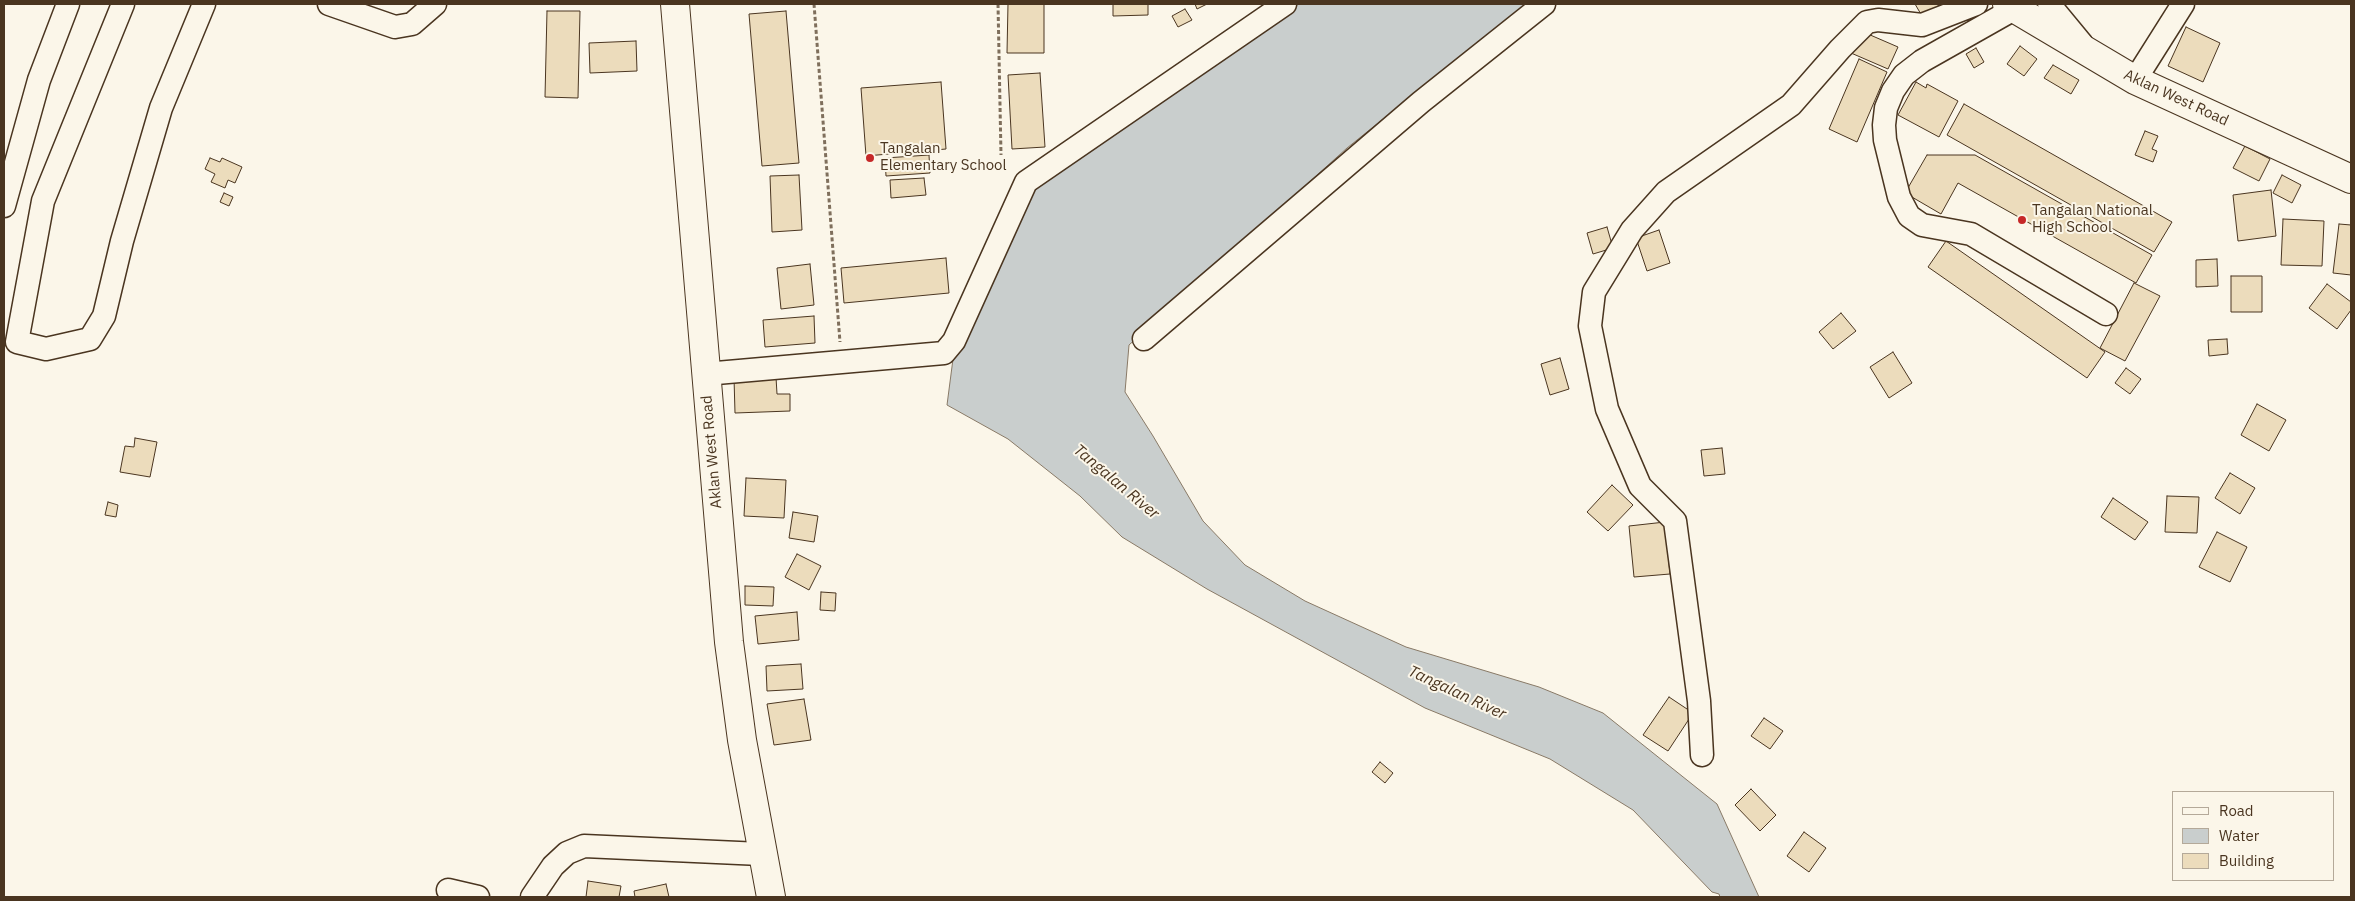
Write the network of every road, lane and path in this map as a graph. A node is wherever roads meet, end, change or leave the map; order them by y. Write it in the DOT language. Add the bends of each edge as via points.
graph roads {
  1 [pos="68,4"];
  2 [pos="123,4"];
  3 [pos="204,4"];
  4 [pos="329,4"];
  5 [pos="436,4"];
  6 [pos="675,4"];
  7 [pos="814,4"];
  8 [pos="998,4"];
  9 [pos="1285,4"];
  10 [pos="1544,4"];
  11 [pos="1976,4"];
  12 [pos="2049,4"];
  13 [pos="2183,4"];
  14 [pos="2010,6"];
  15 [pos="2088,53"];
  16 [pos="2134,80"];
  17 [pos="1001,154"];
  18 [pos="2351,178"];
  19 [pos="4,206"];
  20 [pos="2106,314"];
  21 [pos="1144,339"];
  22 [pos="842,361"];
  23 [pos="705,374"];
  24 [pos="1702,755"];
  25 [pos="762,854"];
  26 [pos="448,890"];
  27 [pos="478,897"];
  28 [pos="532,897"];
  29 [pos="771,897"];
  1 -- 19 [label="street" via="39,80"];
  2 -- 3 [label="street" via="43,201 17,342 46,349 90,339 104,316 161,108"];
  4 -- 5 [label="street" via="395,27 412,24"];
  6 -- 23 [label="main road, Aklan West Road"];
  7 -- 22 [label="path"];
  8 -- 17 [label="path"];
  9 -- 22 [label="street" via="1026,182 954,341 944,353"];
  10 -- 21 [label="street" via="1421,102"];
  11 -- 24 [label="street" via="1922,25 1878,20 1867,22 1791,105 1666,192 1632,230 1594,292 1590,326 1607,409 1640,486 1675,521 1699,701"];
  12 -- 15 [label="street"];
  13 -- 16 [label="street"];
  14 -- 15 [label="main road, Aklan West Road"];
  14 -- 20 [label="street" via="1922,61 1904,75 1893,91 1884,125 1899,197 1909,216 1922,225 1971,234"];
  15 -- 16 [label="main road, Aklan West Road"];
  16 -- 18 [label="main road, Aklan West Road"];
  22 -- 23 [label="street"];
  23 -- 25 [label="main road, Aklan West Road" via="729,642"];
  25 -- 28 [label="street" via="584,846 567,853 553,866"];
  25 -- 29 [label="main road, Aklan West Road"];
  26 -- 27 [label="street"];
}
